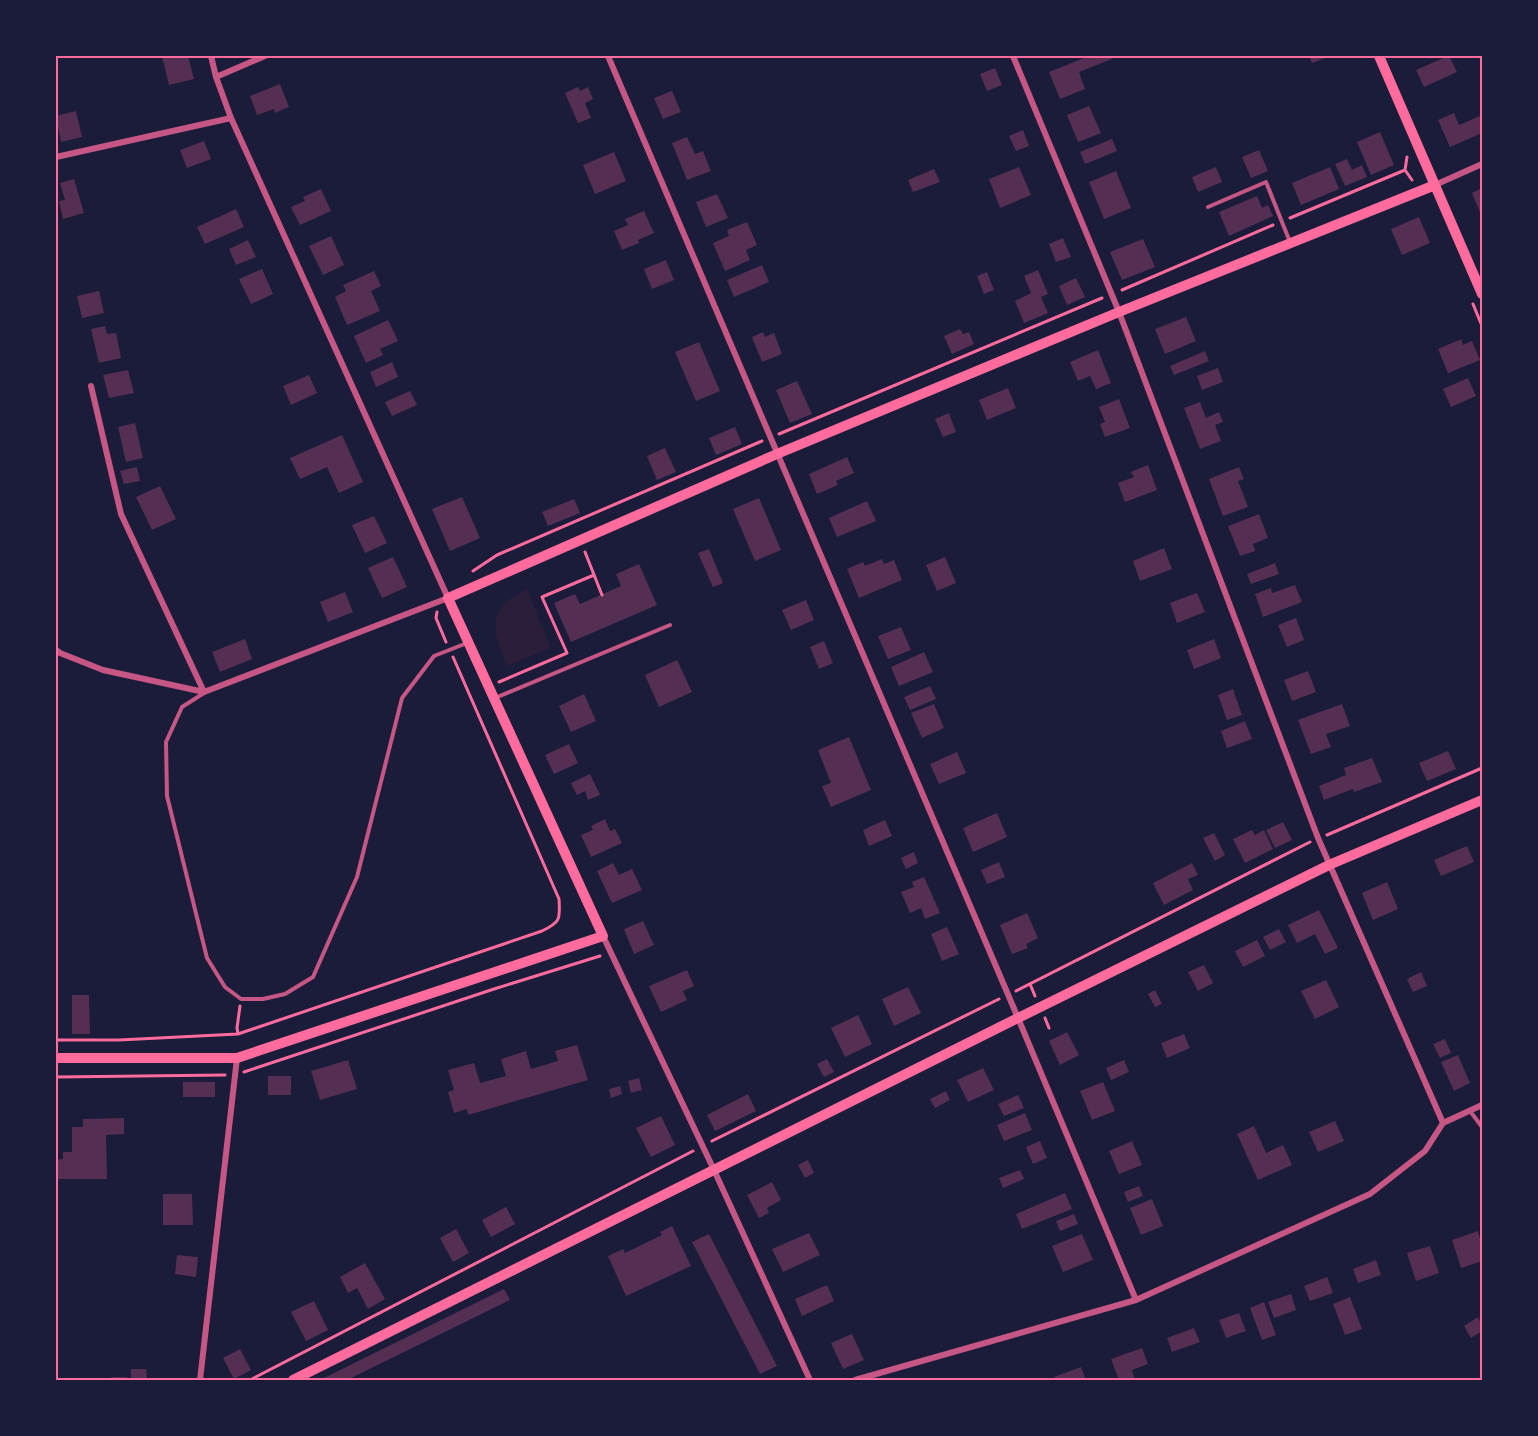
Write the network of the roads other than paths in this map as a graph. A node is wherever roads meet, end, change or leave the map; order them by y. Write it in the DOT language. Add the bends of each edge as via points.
graph roads {
  1 [pos="211,56"];
  2 [pos="265,56"];
  3 [pos="608,56"];
  4 [pos="1012,56"];
  5 [pos="1379,56"];
  6 [pos="216,77"];
  7 [pos="231,118"];
  8 [pos="56,157"];
  9 [pos="1482,164"];
  10 [pos="1435,185"];
  11 [pos="1208,207"];
  12 [pos="1290,243"];
  13 [pos="1482,294"];
  14 [pos="1119,312"];
  15 [pos="92,386"];
  16 [pos="777,454"];
  17 [pos="444,600"];
  18 [pos="670,624"];
  19 [pos="468,642"];
  20 [pos="56,650"];
  21 [pos="204,692"];
  22 [pos="494,698"];
  23 [pos="1482,800"];
  24 [pos="1329,865"];
  25 [pos="603,936"];
  26 [pos="1018,1017"];
  27 [pos="56,1058"];
  28 [pos="237,1058"];
  29 [pos="1482,1105"];
  30 [pos="1470,1111"];
  31 [pos="1443,1123"];
  32 [pos="1482,1127"];
  33 [pos="714,1170"];
  34 [pos="1136,1300"];
  35 [pos="200,1380"];
  36 [pos="293,1380"];
  37 [pos="810,1380"];
  38 [pos="855,1380"];
  1 -- 6 [label="street"];
  2 -- 6 [label="street"];
  3 -- 16 [label="street"];
  4 -- 14 [label="street"];
  5 -- 10 [label="main road"];
  6 -- 7 [label="street"];
  7 -- 8 [label="street"];
  7 -- 17 [label="street"];
  9 -- 10 [label="street"];
  10 -- 12 [label="main road"];
  10 -- 13 [label="main road"];
  11 -- 12 [label="lane" via="1266,182"];
  12 -- 14 [label="main road"];
  14 -- 16 [label="main road"];
  14 -- 24 [label="street"];
  15 -- 21 [label="street" via="121,514"];
  16 -- 17 [label="main road"];
  16 -- 26 [label="street"];
  17 -- 19 [label="main road"];
  17 -- 21 [label="street"];
  18 -- 22 [label="lane"];
  19 -- 21 [label="lane" via="435,656 402,698 357,877 313,977 285,994 263,999 241,999 225,987 207,958 167,796 166,742 182,707"];
  19 -- 22 [label="main road"];
  20 -- 21 [label="street" via="103,670"];
  22 -- 25 [label="main road"];
  23 -- 24 [label="main road"];
  24 -- 26 [label="main road"];
  24 -- 31 [label="street"];
  25 -- 28 [label="main road"];
  25 -- 33 [label="street"];
  26 -- 33 [label="main road"];
  26 -- 34 [label="street"];
  27 -- 28 [label="main road"];
  28 -- 35 [label="street"];
  29 -- 30 [label="street"];
  30 -- 31 [label="street"];
  30 -- 32 [label="lane"];
  31 -- 34 [label="street" via="1425,1151 1370,1194"];
  33 -- 36 [label="main road"];
  33 -- 37 [label="street"];
  34 -- 38 [label="street"];
}
